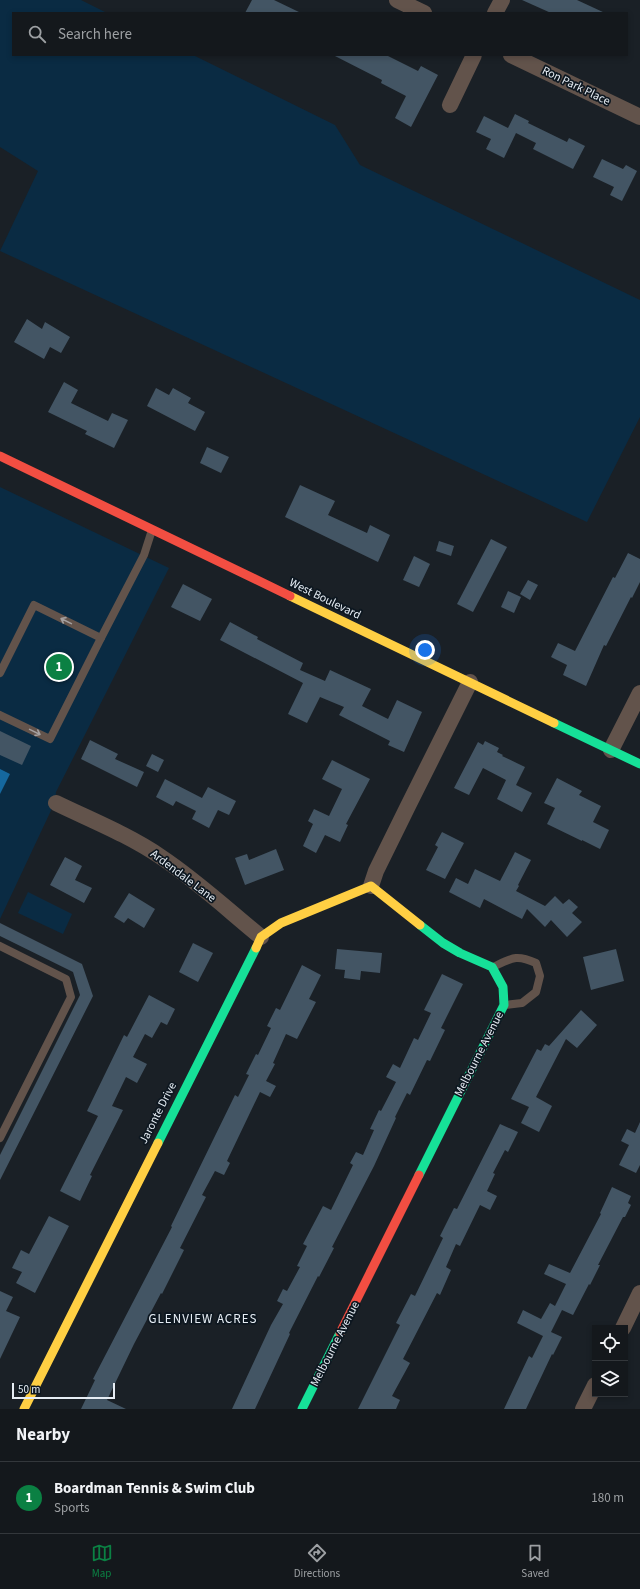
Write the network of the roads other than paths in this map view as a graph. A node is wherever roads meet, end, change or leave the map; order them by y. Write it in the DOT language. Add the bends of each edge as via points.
graph roads {
  1 [pos="397,0"];
  2 [pos="502,0"];
  3 [pos="422,12"];
  4 [pos="496,12"];
  5 [pos="474,56"];
  6 [pos="513,56"];
  7 [pos="450,105"];
  8 [pos="640,117"];
  9 [pos="0,456"];
  10 [pos="152,529"];
  11 [pos="101,638"];
  12 [pos="0,673"];
  13 [pos="470,682"];
  14 [pos="640,693"];
  15 [pos="0,715"];
  16 [pos="611,750"];
  17 [pos="640,764"];
  18 [pos="56,802"];
  19 [pos="370,886"];
  20 [pos="261,937"];
  21 [pos="0,946"];
  22 [pos="492,967"];
  23 [pos="504,1005"];
  24 [pos="0,1138"];
  25 [pos="640,1293"];
  26 [pos="624,1325"];
  27 [pos="592,1391"];
  28 [pos="24,1409"];
  29 [pos="302,1409"];
  30 [pos="583,1409"];
  1 -- 3 [label="street"];
  2 -- 4 [label="street"];
  5 -- 7 [label="street"];
  6 -- 8 [label="street, Ron Park Place"];
  9 -- 10 [label="street, West Boulevard"];
  10 -- 11 [label="lane" via="144,556"];
  10 -- 13 [label="street, West Boulevard"];
  11 -- 12 [label="lane, one-way" via="34,605"];
  15 -- 11 [label="lane, one-way" via="50,739"];
  13 -- 16 [label="street, West Boulevard"];
  13 -- 19 [label="street"];
  14 -- 16 [label="street"];
  16 -- 17 [label="street, West Boulevard"];
  18 -- 20 [label="street, Ardendale Lane" via="161,857"];
  19 -- 20 [label="street, Jaronte Drive" via="281,923"];
  19 -- 22 [label="street" via="443,943"];
  20 -- 28 [label="street, Jaronte Drive"];
  21 -- 24 [label="lane" via="66,979 71,997"];
  22 -- 23 [label="street, Melbourne Avenue" via="503,987"];
  22 -- 23 [label="lane" via="511,959 523,958 536,964 540,976 536,992 522,1003"];
  23 -- 29 [label="street, Melbourne Avenue"];
  25 -- 26 [label="street"];
  27 -- 30 [label="street"];
}
